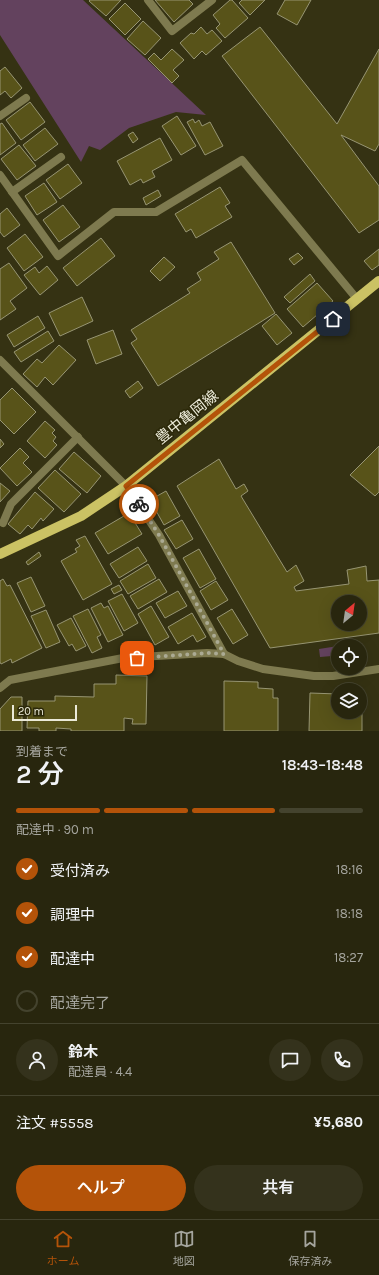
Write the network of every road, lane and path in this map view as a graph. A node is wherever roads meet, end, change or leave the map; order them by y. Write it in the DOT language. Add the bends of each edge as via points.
graph roads {
  1 [pos="148,0"];
  2 [pos="212,0"];
  3 [pos="26,98"];
  4 [pos="0,116"];
  5 [pos="61,157"];
  6 [pos="0,175"];
  7 [pos="12,192"];
  8 [pos="379,281"];
  9 [pos="357,299"];
  10 [pos="0,360"];
  11 [pos="78,438"];
  12 [pos="126,486"];
  13 [pos="3,522"];
  14 [pos="0,554"];
  15 [pos="224,654"];
  16 [pos="379,669"];
  17 [pos="0,688"];
  1 -- 2 [label="street" via="172,31"];
  3 -- 4 [label="street"];
  5 -- 7 [label="street"];
  6 -- 7 [label="street"];
  7 -- 9 [label="street" via="58,256 114,212 156,212 242,160"];
  8 -- 9 [label="main road, 豊中亀岡線"];
  9 -- 12 [label="main road, 豊中亀岡線"];
  10 -- 11 [label="street"];
  11 -- 12 [label="street"];
  11 -- 13 [label="street" via="11,504"];
  12 -- 14 [label="main road, 豊中亀岡線" via="81,516"];
  12 -- 15 [label="street" via="159,535"];
  15 -- 16 [label="street" via="263,669 314,676 333,676"];
  15 -- 17 [label="street" via="123,658 10,680"];
}
